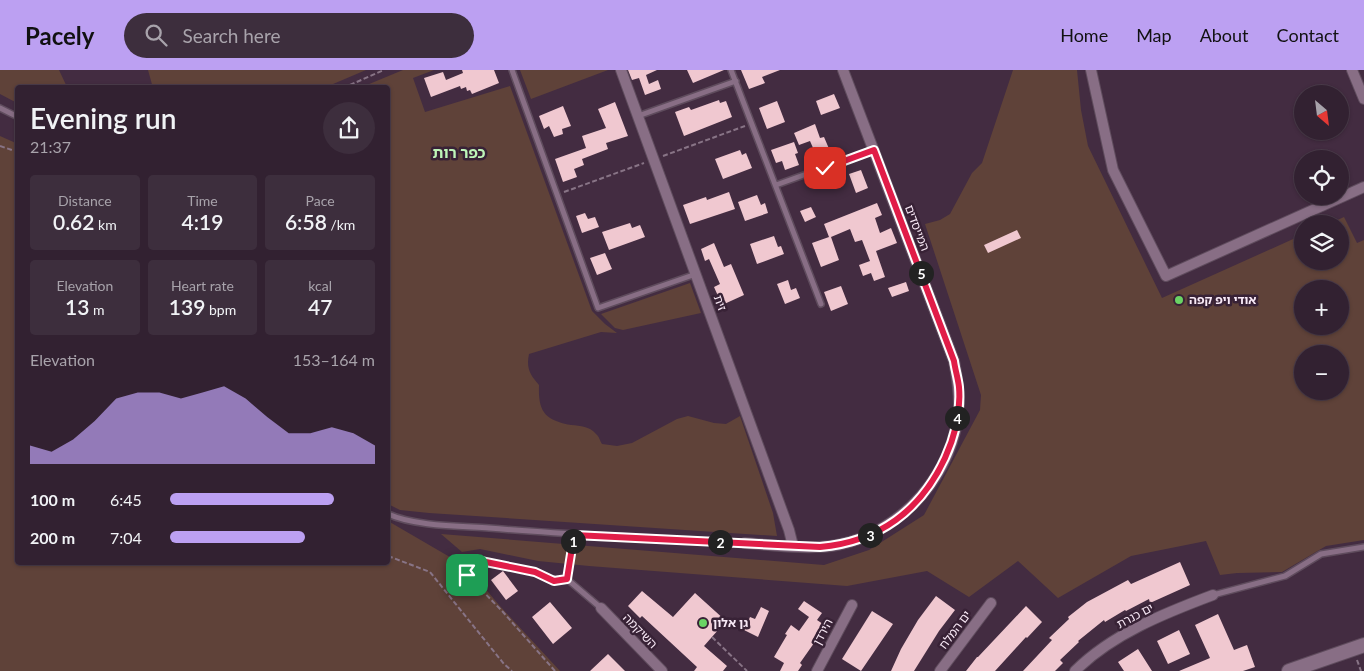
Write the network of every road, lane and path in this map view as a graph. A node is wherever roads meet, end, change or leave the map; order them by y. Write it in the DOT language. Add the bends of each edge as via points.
graph roads {
  1 [pos="384,70"];
  2 [pos="512,70"];
  3 [pos="621,70"];
  4 [pos="731,70"];
  5 [pos="842,70"];
  6 [pos="1091,70"];
  7 [pos="1352,70"];
  8 [pos="736,81"];
  9 [pos="350,85"];
  10 [pos="1364,99"];
  11 [pos="0,108"];
  12 [pos="15,116"];
  13 [pos="638,116"];
  14 [pos="0,146"];
  15 [pos="874,150"];
  16 [pos="15,151"];
  17 [pos="776,185"];
  18 [pos="1364,187"];
  19 [pos="696,274"];
  20 [pos="821,304"];
  21 [pos="390,515"];
  22 [pos="574,535"];
  23 [pos="745,543"];
  24 [pos="793,546"];
  25 [pos="1364,546"];
  26 [pos="390,557"];
  27 [pos="567,579"];
  28 [pos="1213,595"];
  29 [pos="991,603"];
  30 [pos="852,604"];
  31 [pos="601,608"];
  32 [pos="712,636"];
  33 [pos="1364,645"];
  34 [pos="512,671"];
  35 [pos="555,671"];
  36 [pos="662,671"];
  37 [pos="747,671"];
  38 [pos="817,671"];
  39 [pos="940,671"];
  40 [pos="1075,671"];
  41 [pos="1289,671"];
  1 -- 9 [label="path"];
  2 -- 19 [label="lane" via="598,308"];
  3 -- 13 [label="street, זית"];
  4 -- 8 [label="lane"];
  5 -- 15 [label="street, המייסדים"];
  6 -- 18 [label="street" via="1113,170 1166,276"];
  7 -- 10 [label="street"];
  8 -- 13 [label="lane"];
  8 -- 17 [label="lane"];
  11 -- 12 [label="lane"];
  13 -- 19 [label="street, זית"];
  14 -- 16 [label="path"];
  15 -- 17 [label="lane"];
  15 -- 24 [label="street, המייסדים" via="954,361 959,386 956,428 931,485 904,514 868,536 835,546"];
  17 -- 20 [label="lane"];
  19 -- 24 [label="street, זית"];
  21 -- 22 [label="lane" via="436,524"];
  22 -- 23 [label="lane"];
  22 -- 27 [label="lane"];
  23 -- 24 [label="street, המייסדים"];
  25 -- 28 [label="lane" via="1321,554 1285,576"];
  26 -- 34 [label="path" via="430,572"];
  27 -- 31 [label="lane"];
  27 -- 35 [label="path" via="554,581 535,572 476,560 468,565 467,575"];
  28 -- 40 [label="street, ים כנרת" via="1122,636"];
  29 -- 39 [label="street, ים המלח"];
  30 -- 38 [label="street, הירדן"];
  31 -- 36 [label="street, השיקמה"];
  32 -- 37 [label="path"];
  33 -- 41 [label="street"];
}
